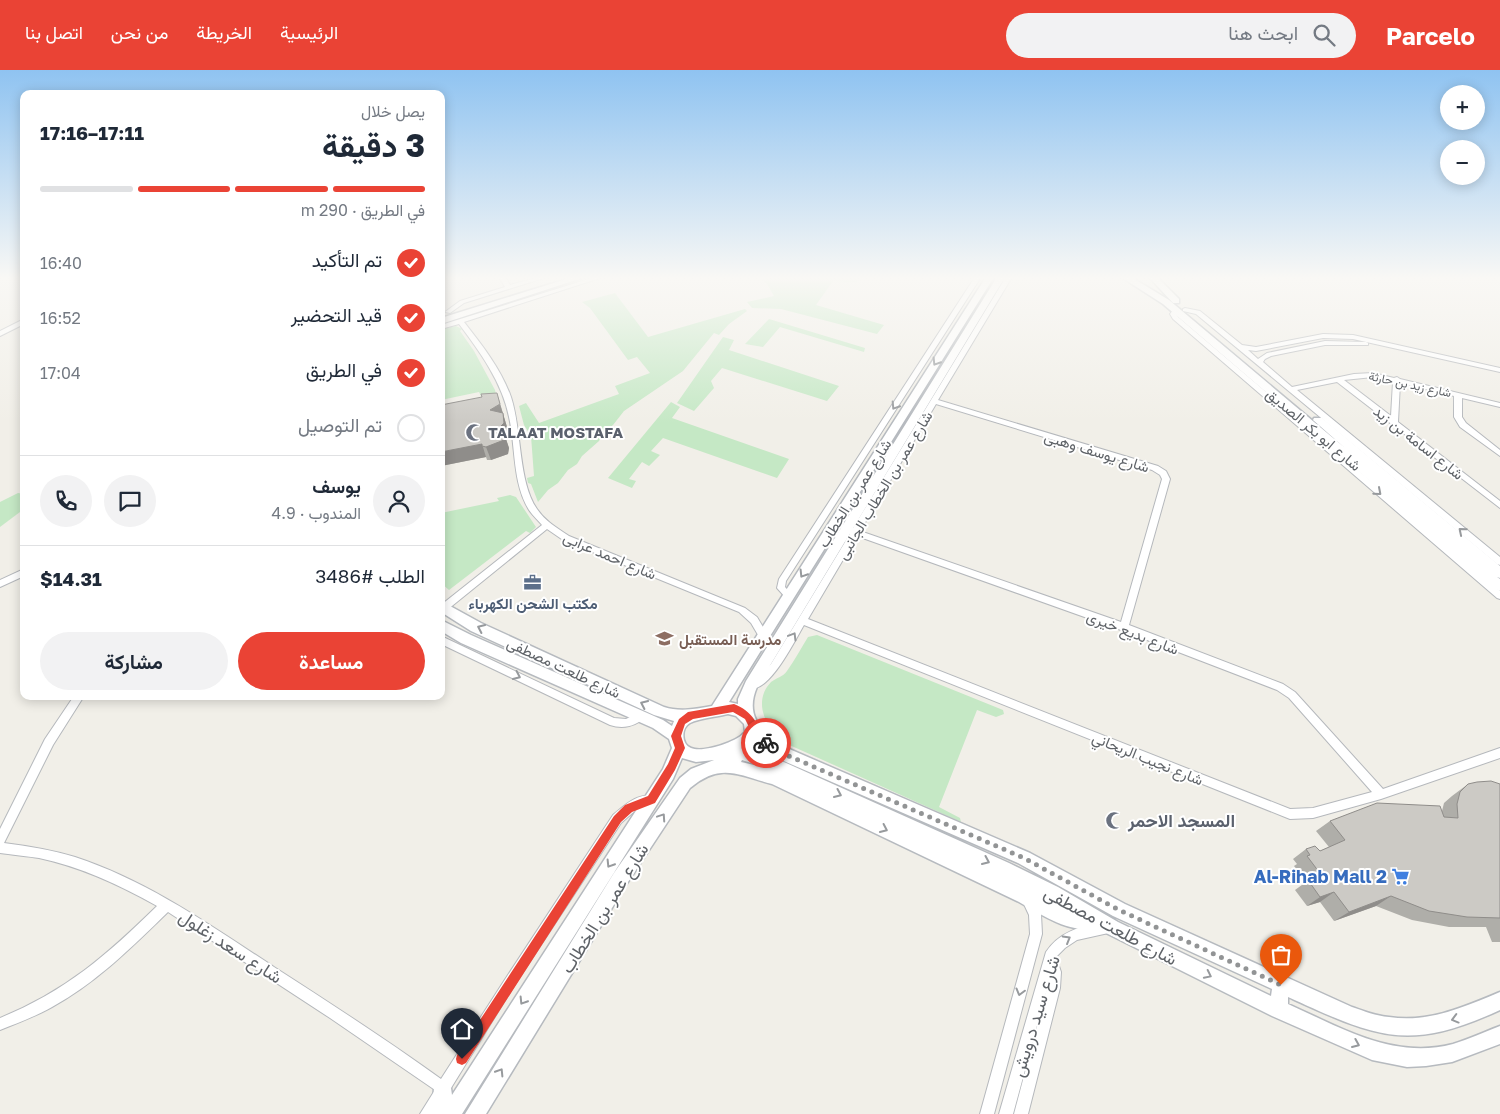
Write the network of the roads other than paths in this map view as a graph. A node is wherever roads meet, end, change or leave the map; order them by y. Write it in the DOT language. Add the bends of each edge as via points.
graph roads {
  1 [pos="15,326"];
  2 [pos="463,326"];
  3 [pos="947,326"];
  4 [pos="962,326"];
  5 [pos="969,326"];
  6 [pos="979,326"];
  7 [pos="1184,326"];
  8 [pos="1199,326"];
  9 [pos="1214,326"];
  10 [pos="0,334"];
  11 [pos="1239,347"];
  12 [pos="1259,363"];
  13 [pos="1500,370"];
  14 [pos="1500,375"];
  15 [pos="1338,379"];
  16 [pos="1397,379"];
  17 [pos="1291,389"];
  18 [pos="1458,394"];
  19 [pos="934,401"];
  20 [pos="1500,405"];
  21 [pos="1394,423"];
  22 [pos="903,426"];
  23 [pos="1500,454"];
  24 [pos="1500,506"];
  25 [pos="546,526"];
  26 [pos="851,531"];
  27 [pos="1496,570"];
  28 [pos="20,574"];
  29 [pos="0,584"];
  30 [pos="1500,586"];
  31 [pos="789,596"];
  32 [pos="1500,596"];
  33 [pos="445,605"];
  34 [pos="445,608"];
  35 [pos="803,621"];
  36 [pos="445,627"];
  37 [pos="1124,627"];
  38 [pos="764,637"];
  39 [pos="445,642"];
  40 [pos="563,666"];
  41 [pos="554,678"];
  42 [pos="751,685"];
  43 [pos="76,700"];
  44 [pos="717,710"];
  45 [pos="691,715"];
  46 [pos="640,716"];
  47 [pos="749,719"];
  48 [pos="678,742"];
  49 [pos="720,751"];
  50 [pos="1500,753"];
  51 [pos="772,777"];
  52 [pos="1381,794"];
  53 [pos="651,800"];
  54 [pos="0,840"];
  55 [pos="0,848"];
  56 [pos="1025,896"];
  57 [pos="167,904"];
  58 [pos="1105,924"];
  59 [pos="1050,956"];
  60 [pos="1281,985"];
  61 [pos="1500,1002"];
  62 [pos="1278,1010"];
  63 [pos="0,1024"];
  64 [pos="1500,1035"];
  65 [pos="443,1088"];
  66 [pos="427,1114"];
  67 [pos="442,1114"];
  68 [pos="451,1114"];
  69 [pos="475,1114"];
  70 [pos="987,1114"];
  71 [pos="1006,1114"];
  72 [pos="1021,1114"];
  1 -- 10 [label="street"];
  2 -- 25 [label="street, شارع احمد عرابى" via="488,360 507,397 525,494 531,508"];
  3 -- 31 [label="street, شارع عمر بن الخطاب الجانبى, one-way" via="782,582 780,588"];
  4 -- 22 [label="street, شارع عمر بن الخطاب, one-way"];
  5 -- 22 [label="street, شارع عمر بن الخطاب"];
  6 -- 19 [label="street, شارع عمر بن الخطاب الجانبى"];
  7 -- 32 [label="street, one-way"];
  8 -- 27 [label="street, شارع ابو بكر الصديق"];
  9 -- 11 [label="street"];
  11 -- 12 [label="street"];
  11 -- 13 [label="street" via="1256,349 1323,336 1353,336"];
  12 -- 14 [label="street" via="1269,354 1348,342"];
  12 -- 17 [label="street"];
  15 -- 16 [label="street, شارع زيد بن حارثة" via="1363,375"];
  15 -- 17 [label="street, شارع زيد بن حارثة"];
  15 -- 21 [label="street, شارع اسامة بن زيد"];
  16 -- 18 [label="street, شارع زيد بن حارثة"];
  16 -- 21 [label="street"];
  27 -- 17 [label="street, one-way"];
  18 -- 20 [label="street, شارع زيد بن حارثة"];
  18 -- 23 [label="street" via="1458,417 1463,425"];
  19 -- 26 [label="street, شارع عمر بن الخطاب الجانبى"];
  19 -- 37 [label="street, شارع يوسف وهبى" via="1155,468 1162,473 1166,479"];
  21 -- 24 [label="street, شارع اسامة بن زيد"];
  22 -- 26 [label="street, شارع عمر بن الخطاب"];
  22 -- 31 [label="street, شارع عمر بن الخطاب, one-way"];
  25 -- 33 [label="street"];
  25 -- 38 [label="street, شارع احمد عرابى" via="566,538 742,610 754,620"];
  26 -- 35 [label="street, شارع عمر بن الخطاب الجانبى"];
  26 -- 37 [label="street, شارع بديع خيرى"];
  26 -- 42 [label="street, شارع عمر بن الخطاب"];
  27 -- 30 [label="street, شارع ابو بكر الصديق"];
  28 -- 29 [label="street"];
  31 -- 38 [label="street, شارع عمر بن الخطاب"];
  40 -- 34 [label="street, شارع طلعت مصطفى, one-way"];
  42 -- 35 [label="street, شارع عمر بن الخطاب الجانبى, one-way" via="768,675"];
  35 -- 52 [label="street, شارع نجيب الريحاني" via="1290,814 1313,813"];
  36 -- 41 [label="street, شارع طلعت مصطفى"];
  37 -- 52 [label="street, شارع بديع خيرى" via="1273,684 1292,695"];
  38 -- 44 [label="street, شارع عمر بن الخطاب"];
  39 -- 46 [label="street, one-way" via="613,722 627,723"];
  40 -- 41 [label="street"];
  45 -- 40 [label="street, شارع طلعت مصطفى, one-way" via="659,712"];
  41 -- 46 [label="street, شارع طلعت مصطفى"];
  42 -- 47 [label="street, شارع عمر بن الخطاب" via="745,700"];
  43 -- 54 [label="street" via="49,742"];
  44 -- 45 [label="street, شارع طلعت مصطفى"];
  44 -- 47 [label="street, شارع طلعت مصطفى" via="734,708"];
  45 -- 48 [label="street, شارع عمر بن الخطاب" via="678,726"];
  46 -- 48 [label="street, شارع طلعت مصطفى" via="658,724"];
  47 -- 49 [label="street" via="751,736 744,744"];
  47 -- 60 [label="street, شارع طلعت مصطفى" via="763,740 775,750 1024,858 1119,910"];
  48 -- 49 [label="street, شارع طلعت مصطفى" via="688,754 698,756"];
  48 -- 53 [label="street, شارع عمر بن الخطاب" via="672,767"];
  49 -- 51 [label="street"];
  49 -- 58 [label="street, شارع طلعت مصطفى, one-way" via="770,763 1004,869"];
  50 -- 52 [label="street, شارع نجيب الريحاني"];
  51 -- 56 [label="street, one-way"];
  69 -- 51 [label="street, شارع عمر بن الخطاب, one-way" via="620,879 685,783 706,768 722,765"];
  53 -- 65 [label="street" via="628,808 618,819"];
  53 -- 68 [label="street, شارع عمر بن الخطاب, one-way"];
  55 -- 57 [label="street, شارع سعد زغلول" via="40,852 70,860 112,876"];
  56 -- 58 [label="street" via="1072,920"];
  56 -- 70 [label="street, شارع سيد درويش, one-way" via="1035,914 1037,928"];
  57 -- 63 [label="street" via="122,949 89,976 31,1012"];
  57 -- 65 [label="street, شارع سعد زغلول"];
  59 -- 58 [label="street, شارع سيد درويش, one-way" via="1060,943"];
  58 -- 62 [label="street, شارع طلعت مصطفى, one-way"];
  59 -- 71 [label="street, شارع سيد درويش"];
  59 -- 72 [label="street" via="1055,972 1054,988"];
  61 -- 60 [label="street, شارع طلعت مصطفى, one-way" via="1439,1024 1396,1028 1350,1016"];
  60 -- 62 [label="street"];
  62 -- 64 [label="street, شارع طلعت مصطفى, one-way" via="1372,1051 1407,1058 1452,1053"];
  65 -- 66 [label="street"];
  65 -- 67 [label="street"];
}
